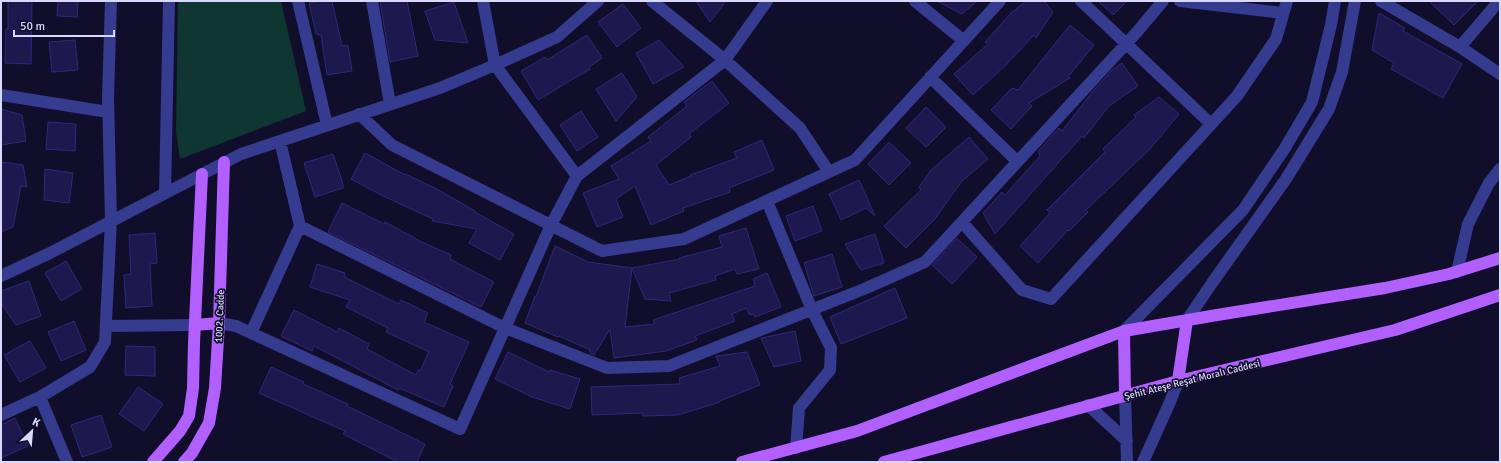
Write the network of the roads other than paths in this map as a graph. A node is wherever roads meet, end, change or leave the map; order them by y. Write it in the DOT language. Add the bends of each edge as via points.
graph roads {
  1 [pos="111,1"];
  2 [pos="169,1"];
  3 [pos="298,1"];
  4 [pos="372,1"];
  5 [pos="483,1"];
  6 [pos="598,1"];
  7 [pos="652,1"];
  8 [pos="766,1"];
  9 [pos="915,1"];
  10 [pos="1000,1"];
  11 [pos="1081,1"];
  12 [pos="1163,1"];
  13 [pos="1180,1"];
  14 [pos="1335,1"];
  15 [pos="1355,1"];
  16 [pos="1381,1"];
  17 [pos="1499,1"];
  18 [pos="1285,7"];
  19 [pos="964,41"];
  20 [pos="1126,43"];
  21 [pos="1460,47"];
  22 [pos="725,60"];
  23 [pos="495,65"];
  24 [pos="1500,74"];
  25 [pos="930,78"];
  26 [pos="1,95"];
  27 [pos="390,104"];
  28 [pos="108,112"];
  29 [pos="359,114"];
  30 [pos="1211,124"];
  31 [pos="327,125"];
  32 [pos="280,141"];
  33 [pos="1017,161"];
  34 [pos="224,162"];
  35 [pos="1500,169"];
  36 [pos="829,172"];
  37 [pos="202,174"];
  38 [pos="578,176"];
  39 [pos="165,193"];
  40 [pos="767,201"];
  41 [pos="111,221"];
  42 [pos="962,222"];
  43 [pos="551,225"];
  44 [pos="300,226"];
  45 [pos="1500,258"];
  46 [pos="1457,272"];
  47 [pos="1,276"];
  48 [pos="1500,295"];
  49 [pos="812,310"];
  50 [pos="1188,320"];
  51 [pos="219,323"];
  52 [pos="194,325"];
  53 [pos="106,326"];
  54 [pos="505,328"];
  55 [pos="1124,331"];
  56 [pos="251,333"];
  57 [pos="1178,381"];
  58 [pos="1125,394"];
  59 [pos="40,397"];
  60 [pos="1088,405"];
  61 [pos="1,415"];
  62 [pos="1127,441"];
  63 [pos="796,448"];
  64 [pos="67,462"];
  65 [pos="153,462"];
  66 [pos="184,462"];
  67 [pos="742,462"];
  68 [pos="884,462"];
  69 [pos="1127,462"];
  70 [pos="1143,462"];
  1 -- 28 [label="street"];
  2 -- 39 [label="street"];
  3 -- 31 [label="street"];
  4 -- 27 [label="street"];
  5 -- 23 [label="street"];
  6 -- 23 [label="street" via="557,37"];
  7 -- 22 [label="street"];
  8 -- 22 [label="street"];
  9 -- 19 [label="street"];
  10 -- 19 [label="street"];
  11 -- 20 [label="street"];
  12 -- 20 [label="street"];
  13 -- 18 [label="street"];
  14 -- 55 [label="street" via="1312,102 1285,148 1243,210"];
  15 -- 50 [label="street" via="1342,72 1329,109 1286,179"];
  16 -- 21 [label="street"];
  17 -- 21 [label="street"];
  18 -- 30 [label="street" via="1276,39 1237,96"];
  19 -- 25 [label="street"];
  20 -- 30 [label="street"];
  20 -- 33 [label="street"];
  21 -- 24 [label="street"];
  22 -- 36 [label="street" via="800,128"];
  22 -- 38 [label="street"];
  23 -- 27 [label="street" via="440,88"];
  23 -- 38 [label="street"];
  25 -- 33 [label="street"];
  25 -- 36 [label="street" via="855,160"];
  26 -- 28 [label="street"];
  27 -- 29 [label="street"];
  28 -- 41 [label="street"];
  29 -- 31 [label="street"];
  29 -- 43 [label="street" via="392,145"];
  30 -- 42 [label="street" via="1051,299 1022,290"];
  31 -- 32 [label="street"];
  32 -- 34 [label="street"];
  32 -- 44 [label="street"];
  33 -- 42 [label="street"];
  34 -- 37 [label="street"];
  34 -- 51 [label="main road, 1002. Cadde"];
  35 -- 46 [label="street" via="1489,183 1468,224"];
  36 -- 40 [label="street"];
  37 -- 39 [label="street"];
  37 -- 52 [label="main road"];
  38 -- 43 [label="street"];
  39 -- 41 [label="street"];
  40 -- 43 [label="street" via="684,239 602,251"];
  40 -- 49 [label="street"];
  41 -- 47 [label="street"];
  41 -- 53 [label="street"];
  42 -- 49 [label="street" via="925,262"];
  43 -- 54 [label="street"];
  44 -- 54 [label="street"];
  44 -- 56 [label="street"];
  45 -- 46 [label="main road"];
  46 -- 50 [label="main road" via="1385,288"];
  48 -- 57 [label="main road, Şehit Ateşe Reşat Moralı Caddesi" via="1395,330"];
  49 -- 54 [label="street" via="669,366 607,368"];
  49 -- 63 [label="street" via="831,348 830,370 799,408"];
  50 -- 55 [label="main road"];
  50 -- 57 [label="main road"];
  51 -- 52 [label="main road"];
  51 -- 56 [label="street" via="236,326"];
  51 -- 66 [label="main road, 1002. Cadde" via="215,388 209,423"];
  52 -- 53 [label="street"];
  52 -- 65 [label="main road" via="194,388 189,416 180,431"];
  53 -- 59 [label="street" via="105,342 90,367"];
  54 -- 56 [label="street" via="460,429"];
  55 -- 58 [label="main road"];
  55 -- 63 [label="main road" via="857,431"];
  57 -- 58 [label="main road, Şehit Ateşe Reşat Moralı Caddesi"];
  57 -- 70 [label="street"];
  58 -- 60 [label="main road, Şehit Ateşe Reşat Moralı Caddesi"];
  58 -- 62 [label="street"];
  59 -- 61 [label="street"];
  59 -- 64 [label="street"];
  60 -- 62 [label="street"];
  60 -- 68 [label="main road, Şehit Ateşe Reşat Moralı Caddesi"];
  62 -- 69 [label="street"];
  63 -- 67 [label="main road"];
}
